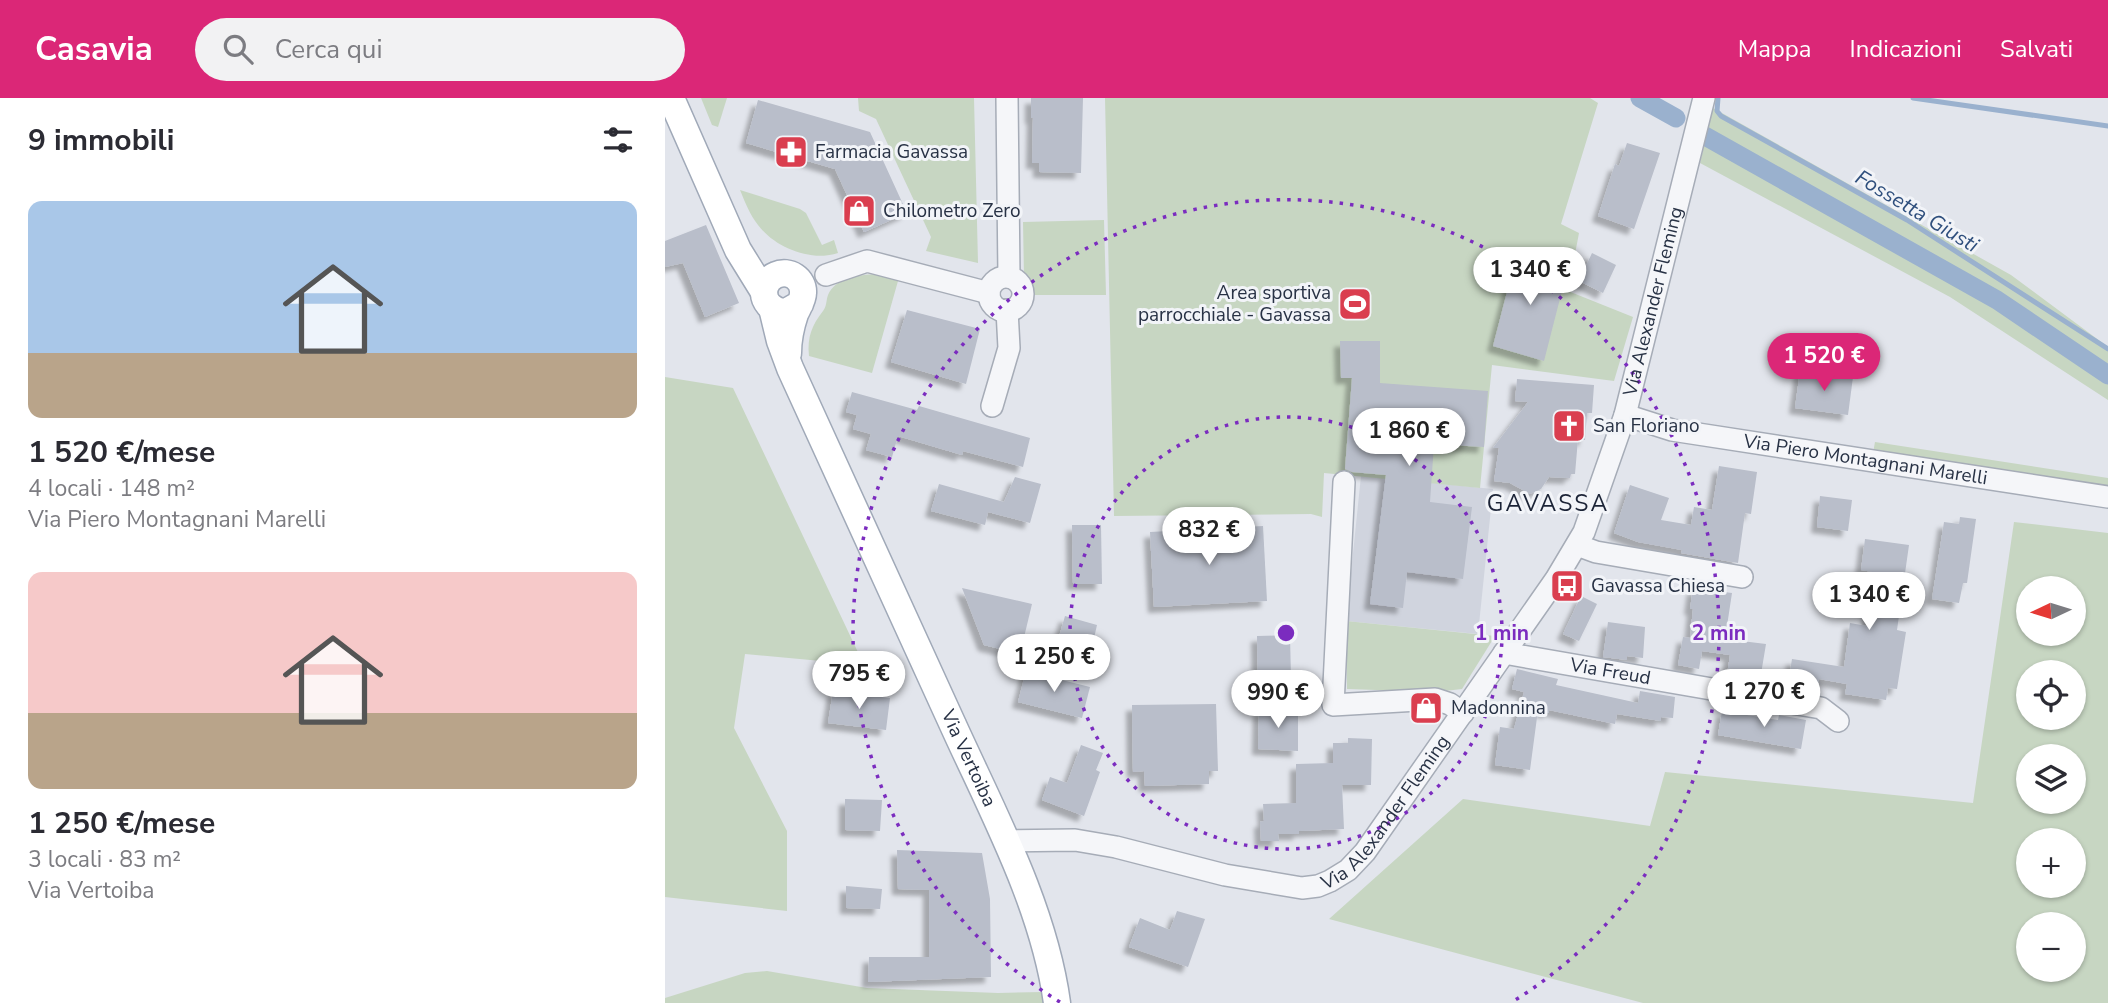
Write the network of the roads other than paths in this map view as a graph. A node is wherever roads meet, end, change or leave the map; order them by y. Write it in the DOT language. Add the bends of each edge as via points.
graph roads {
  1 [pos="671,98"];
  2 [pos="1007,98"];
  3 [pos="1704,98"];
  4 [pos="729,230"];
  5 [pos="1009,277"];
  6 [pos="797,287"];
  7 [pos="989,293"];
  8 [pos="768,300"];
  9 [pos="1007,310"];
  10 [pos="790,368"];
  11 [pos="992,406"];
  12 [pos="1625,415"];
  13 [pos="1344,482"];
  14 [pos="2108,497"];
  15 [pos="1577,545"];
  16 [pos="1742,577"];
  17 [pos="1504,653"];
  18 [pos="1463,713"];
  19 [pos="1838,721"];
  20 [pos="1005,842"];
  21 [pos="1056,995"];
  1 -- 4 [label="main road"];
  2 -- 5 [label="street"];
  3 -- 12 [label="street, Via Alexander Fleming"];
  4 -- 6 [label="main road"];
  4 -- 8 [label="main road, Via Vertoiba"];
  5 -- 7 [label="street" via="998,279"];
  5 -- 9 [label="street" via="1023,292 1017,307"];
  6 -- 7 [label="street" via="867,261"];
  6 -- 8 [label="main road" via="792,310 786,312"];
  6 -- 8 [label="main road" via="778,274 772,276"];
  6 -- 10 [label="main road"];
  7 -- 9 [label="street" via="996,307"];
  8 -- 10 [label="main road, Via Vertoiba"];
  9 -- 11 [label="street" via="1009,348"];
  10 -- 20 [label="main road, Via Vertoiba"];
  12 -- 14 [label="street, Via Piero Montagnani Marelli" via="1672,430"];
  12 -- 15 [label="street, Via Alexander Fleming"];
  13 -- 18 [label="street" via="1333,705 1435,699"];
  15 -- 16 [label="street"];
  15 -- 17 [label="street, Via Alexander Fleming"];
  17 -- 18 [label="street, Via Alexander Fleming"];
  17 -- 19 [label="street, Via Freud" via="1821,708"];
  18 -- 20 [label="street, Via Alexander Fleming" via="1365,852 1347,870 1318,886 1266,883 1075,840"];
  20 -- 21 [label="main road, Via Vertoiba" via="1037,923"];
}
